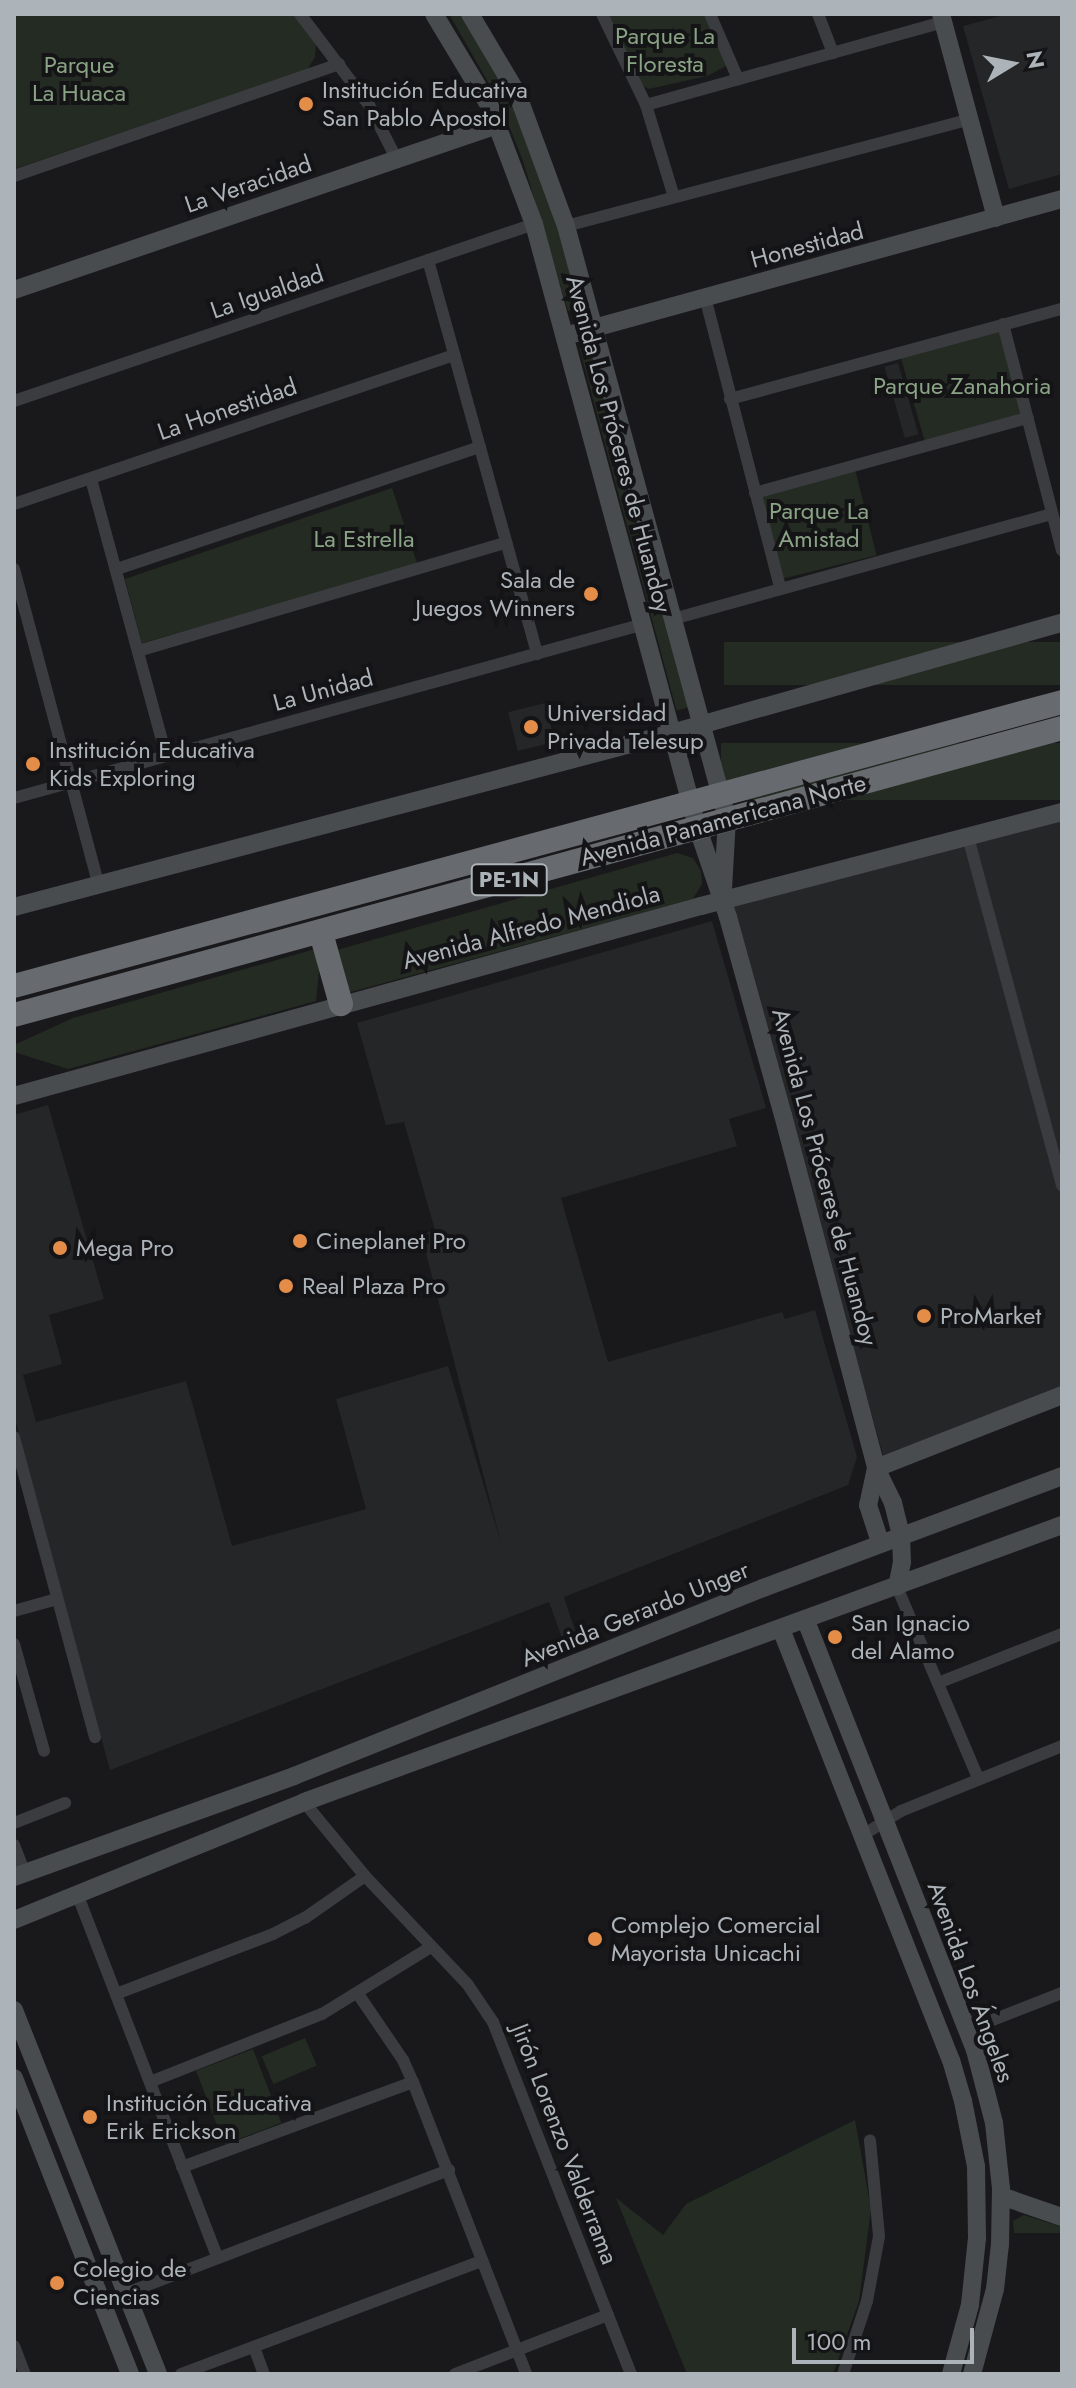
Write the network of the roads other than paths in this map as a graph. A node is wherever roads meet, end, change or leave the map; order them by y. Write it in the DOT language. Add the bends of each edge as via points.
graph roads {
  1 [pos="300,14"];
  2 [pos="434,14"];
  3 [pos="470,14"];
  4 [pos="602,14"];
  5 [pos="710,14"];
  6 [pos="818,14"];
  7 [pos="943,18"];
  8 [pos="833,53"];
  9 [pos="339,64"];
  10 [pos="738,79"];
  11 [pos="646,105"];
  12 [pos="971,119"];
  13 [pos="497,125"];
  14 [pos="396,158"];
  15 [pos="14,176"];
  16 [pos="674,197"];
  17 [pos="1062,199"];
  18 [pos="996,218"];
  19 [pos="534,224"];
  20 [pos="566,226"];
  21 [pos="428,260"];
  22 [pos="14,290"];
  23 [pos="705,297"];
  24 [pos="1062,309"];
  25 [pos="1003,324"];
  26 [pos="594,328"];
  27 [pos="565,336"];
  28 [pos="454,355"];
  29 [pos="730,399"];
  30 [pos="14,401"];
  31 [pos="1028,418"];
  32 [pos="480,447"];
  33 [pos="91,479"];
  34 [pos="755,493"];
  35 [pos="14,504"];
  36 [pos="1052,514"];
  37 [pos="506,543"];
  38 [pos="1062,550"];
  39 [pos="14,569"];
  40 [pos="117,569"];
  41 [pos="780,587"];
  42 [pos="673,619"];
  43 [pos="1062,623"];
  44 [pos="644,624"];
  45 [pos="138,651"];
  46 [pos="537,654"];
  47 [pos="1062,702"];
  48 [pos="702,725"];
  49 [pos="1062,728"];
  50 [pos="672,733"];
  51 [pos="166,756"];
  52 [pos="72,782"];
  53 [pos="720,794"];
  54 [pos="14,798"];
  55 [pos="691,802"];
  56 [pos="1062,812"];
  57 [pos="727,818"];
  58 [pos="697,826"];
  59 [pos="968,837"];
  60 [pos="99,886"];
  61 [pos="723,901"];
  62 [pos="14,907"];
  63 [pos="321,933"];
  64 [pos="14,986"];
  65 [pos="341,1004"];
  66 [pos="14,1015"];
  67 [pos="14,1096"];
  68 [pos="1062,1186"];
  69 [pos="1062,1395"];
  70 [pos="14,1437"];
  71 [pos="876,1468"];
  72 [pos="1062,1476"];
  73 [pos="1062,1525"];
  74 [pos="900,1531"];
  75 [pos="880,1543"];
  76 [pos="897,1587"];
  77 [pos="57,1599"];
  78 [pos="14,1611"];
  79 [pos="806,1621"];
  80 [pos="781,1629"];
  81 [pos="1062,1634"];
  82 [pos="14,1644"];
  83 [pos="938,1683"];
  84 [pos="839,1705"];
  85 [pos="814,1714"];
  86 [pos="95,1737"];
  87 [pos="1062,1746"];
  88 [pos="44,1751"];
  89 [pos="294,1776"];
  90 [pos="978,1778"];
  91 [pos="304,1802"];
  92 [pos="65,1803"];
  93 [pos="884,1819"];
  94 [pos="14,1823"];
  95 [pos="246,1827"];
  96 [pos="863,1835"];
  97 [pos="14,1845"];
  98 [pos="20,1875"];
  99 [pos="365,1876"];
  100 [pos="78,1896"];
  101 [pos="14,1920"];
  102 [pos="431,1947"];
  103 [pos="1062,1993"];
  104 [pos="116,1994"];
  105 [pos="358,1994"];
  106 [pos="14,2010"];
  107 [pos="967,2030"];
  108 [pos="975,2050"];
  109 [pos="951,2060"];
  110 [pos="14,2078"];
  111 [pos="150,2082"];
  112 [pos="413,2082"];
  113 [pos="870,2140"];
  114 [pos="182,2167"];
  115 [pos="449,2170"];
  116 [pos="1001,2196"];
  117 [pos="1062,2217"];
  118 [pos="217,2256"];
  119 [pos="482,2261"];
  120 [pos="124,2294"];
  121 [pos="608,2315"];
  122 [pos="14,2346"];
  123 [pos="254,2347"];
  124 [pos="516,2350"];
  125 [pos="25,2374"];
  126 [pos="130,2374"];
  127 [pos="158,2374"];
  128 [pos="181,2374"];
  129 [pos="264,2374"];
  130 [pos="455,2374"];
  131 [pos="526,2374"];
  132 [pos="631,2374"];
  133 [pos="843,2374"];
  134 [pos="951,2374"];
  135 [pos="972,2374"];
  1 -- 9 [label="street"];
  2 -- 13 [label="main road, Avenida Los Próceres de Huandoy"];
  3 -- 20 [label="main road, Avenida Los Próceres de Huandoy" via="517,93"];
  4 -- 11 [label="street"];
  5 -- 10 [label="street"];
  6 -- 8 [label="street"];
  7 -- 8 [label="street"];
  7 -- 12 [label="main road"];
  8 -- 10 [label="street"];
  9 -- 14 [label="street" via="369,105"];
  9 -- 15 [label="street"];
  10 -- 11 [label="street"];
  11 -- 16 [label="street"];
  12 -- 16 [label="street"];
  12 -- 18 [label="main road"];
  13 -- 14 [label="main road, La Veracidad"];
  13 -- 19 [label="main road, Avenida Los Próceres de Huandoy"];
  14 -- 22 [label="main road, La Veracidad"];
  16 -- 20 [label="street"];
  17 -- 18 [label="main road, Honestidad"];
  18 -- 23 [label="main road, Honestidad"];
  19 -- 21 [label="street, La Igualdad"];
  19 -- 27 [label="main road, Avenida Los Próceres de Huandoy"];
  20 -- 26 [label="main road, Avenida Los Próceres de Huandoy"];
  21 -- 28 [label="street"];
  21 -- 30 [label="street, La Igualdad"];
  23 -- 26 [label="main road, Honestidad"];
  23 -- 29 [label="street"];
  24 -- 25 [label="street"];
  25 -- 29 [label="street"];
  25 -- 31 [label="street"];
  26 -- 27 [label="main road, Honestidad"];
  26 -- 42 [label="main road, Avenida Los Próceres de Huandoy"];
  27 -- 44 [label="main road, Avenida Los Próceres de Huandoy"];
  28 -- 32 [label="street"];
  28 -- 33 [label="street, La Honestidad"];
  29 -- 34 [label="street"];
  31 -- 34 [label="street"];
  31 -- 36 [label="street"];
  32 -- 37 [label="street"];
  32 -- 40 [label="street"];
  33 -- 35 [label="street, La Honestidad"];
  33 -- 40 [label="street"];
  34 -- 41 [label="street"];
  36 -- 38 [label="street"];
  36 -- 41 [label="street"];
  37 -- 45 [label="street"];
  37 -- 46 [label="street"];
  39 -- 52 [label="street"];
  40 -- 45 [label="street"];
  41 -- 42 [label="street"];
  42 -- 48 [label="main road, Avenida Los Próceres de Huandoy"];
  43 -- 48 [label="main road"];
  44 -- 46 [label="street, La Unidad"];
  44 -- 50 [label="main road, Avenida Los Próceres de Huandoy"];
  45 -- 51 [label="street"];
  46 -- 51 [label="street, La Unidad"];
  47 -- 53 [label="highway, Avenida Panamericana Norte / PE-1N"];
  48 -- 50 [label="main road"];
  48 -- 53 [label="main road, Avenida Los Próceres de Huandoy"];
  49 -- 57 [label="highway, Avenida Panamericana Norte / PE-1N"];
  50 -- 55 [label="main road, Avenida Los Próceres de Huandoy"];
  50 -- 60 [label="main road"];
  51 -- 52 [label="street, La Unidad"];
  52 -- 54 [label="street, La Unidad"];
  52 -- 60 [label="street"];
  53 -- 55 [label="highway, Avenida Panamericana Norte / PE-1N"];
  53 -- 57 [label="main road, Avenida Los Próceres de Huandoy"];
  55 -- 58 [label="main road, Avenida Los Próceres de Huandoy"];
  55 -- 64 [label="highway, Avenida Panamericana Norte / PE-1N"];
  56 -- 59 [label="main road, Avenida Alfredo Mendiola"];
  57 -- 58 [label="highway, Avenida Panamericana Norte / PE-1N"];
  57 -- 61 [label="main road, Avenida Los Próceres de Huandoy"];
  58 -- 61 [label="main road, Avenida Los Próceres de Huandoy"];
  58 -- 63 [label="highway, Avenida Panamericana Norte / PE-1N"];
  59 -- 61 [label="main road, Avenida Alfredo Mendiola"];
  59 -- 68 [label="street"];
  60 -- 62 [label="main road"];
  61 -- 65 [label="main road, Avenida Alfredo Mendiola"];
  61 -- 71 [label="main road, Avenida Los Próceres de Huandoy"];
  63 -- 65 [label="highway"];
  63 -- 66 [label="highway, Avenida Panamericana Norte / PE-1N"];
  65 -- 67 [label="main road, Avenida Alfredo Mendiola"];
  69 -- 71 [label="main road"];
  70 -- 77 [label="street"];
  71 -- 74 [label="main road, Avenida Los Próceres de Huandoy"];
  71 -- 75 [label="main road, Avenida Los Próceres de Huandoy" via="868,1505"];
  72 -- 74 [label="main road, Avenida Gerardo Unger"];
  73 -- 76 [label="main road, Avenida Gerardo Unger"];
  74 -- 75 [label="main road, Avenida Gerardo Unger"];
  74 -- 76 [label="main road, Avenida Los Próceres de Huandoy"];
  75 -- 89 [label="main road, Avenida Gerardo Unger"];
  76 -- 79 [label="main road, Avenida Gerardo Unger"];
  76 -- 83 [label="street"];
  77 -- 78 [label="street"];
  77 -- 86 [label="street"];
  79 -- 80 [label="main road, Avenida Gerardo Unger"];
  79 -- 84 [label="main road, Avenida Los Ángeles"];
  80 -- 85 [label="main road, Avenida Los Ángeles"];
  80 -- 91 [label="main road, Avenida Gerardo Unger"];
  81 -- 83 [label="street"];
  82 -- 88 [label="street"];
  83 -- 90 [label="street"];
  84 -- 85 [label="main road"];
  84 -- 93 [label="main road, Avenida Los Ángeles"];
  85 -- 96 [label="main road, Avenida Los Ángeles"];
  87 -- 90 [label="street"];
  89 -- 95 [label="main road, Avenida Gerardo Unger"];
  89 -- 98 [label="main road"];
  90 -- 93 [label="street"];
  91 -- 95 [label="main road, Avenida Gerardo Unger"];
  91 -- 99 [label="street, Jirón Lorenzo Valderrama"];
  92 -- 94 [label="street"];
  93 -- 96 [label="street"];
  93 -- 107 [label="main road, Avenida Los Ángeles"];
  95 -- 100 [label="main road, Avenida Gerardo Unger"];
  96 -- 109 [label="main road, Avenida Los Ángeles"];
  97 -- 98 [label="street"];
  99 -- 102 [label="street, Jirón Lorenzo Valderrama"];
  99 -- 104 [label="street" via="273,1934"];
  100 -- 101 [label="main road, Avenida Gerardo Unger"];
  100 -- 104 [label="street"];
  102 -- 105 [label="street"];
  102 -- 121 [label="street, Jirón Lorenzo Valderrama" via="468,1985 501,2037"];
  103 -- 107 [label="street"];
  104 -- 111 [label="street"];
  105 -- 111 [label="street" via="275,2034"];
  105 -- 112 [label="street"];
  106 -- 120 [label="main road"];
  107 -- 108 [label="main road, Avenida Los Ángeles"];
  108 -- 109 [label="main road"];
  108 -- 116 [label="main road, Avenida Los Ángeles" via="994,2123"];
  109 -- 134 [label="main road, Avenida Los Ángeles" via="970,2131 978,2201 973,2283"];
  110 -- 126 [label="main road"];
  111 -- 114 [label="street"];
  112 -- 114 [label="street"];
  112 -- 115 [label="street"];
  113 -- 133 [label="street" via="879,2236 867,2301"];
  114 -- 118 [label="street"];
  115 -- 118 [label="street"];
  115 -- 119 [label="street"];
  116 -- 117 [label="main road"];
  116 -- 135 [label="main road, Avenida Los Ángeles" via="995,2289"];
  118 -- 120 [label="street"];
  119 -- 123 [label="street"];
  119 -- 124 [label="street"];
  120 -- 127 [label="main road"];
  121 -- 124 [label="street"];
  121 -- 132 [label="street, Jirón Lorenzo Valderrama"];
  122 -- 125 [label="street"];
  123 -- 128 [label="street"];
  123 -- 129 [label="street"];
  124 -- 130 [label="street"];
  124 -- 131 [label="street"];
}
